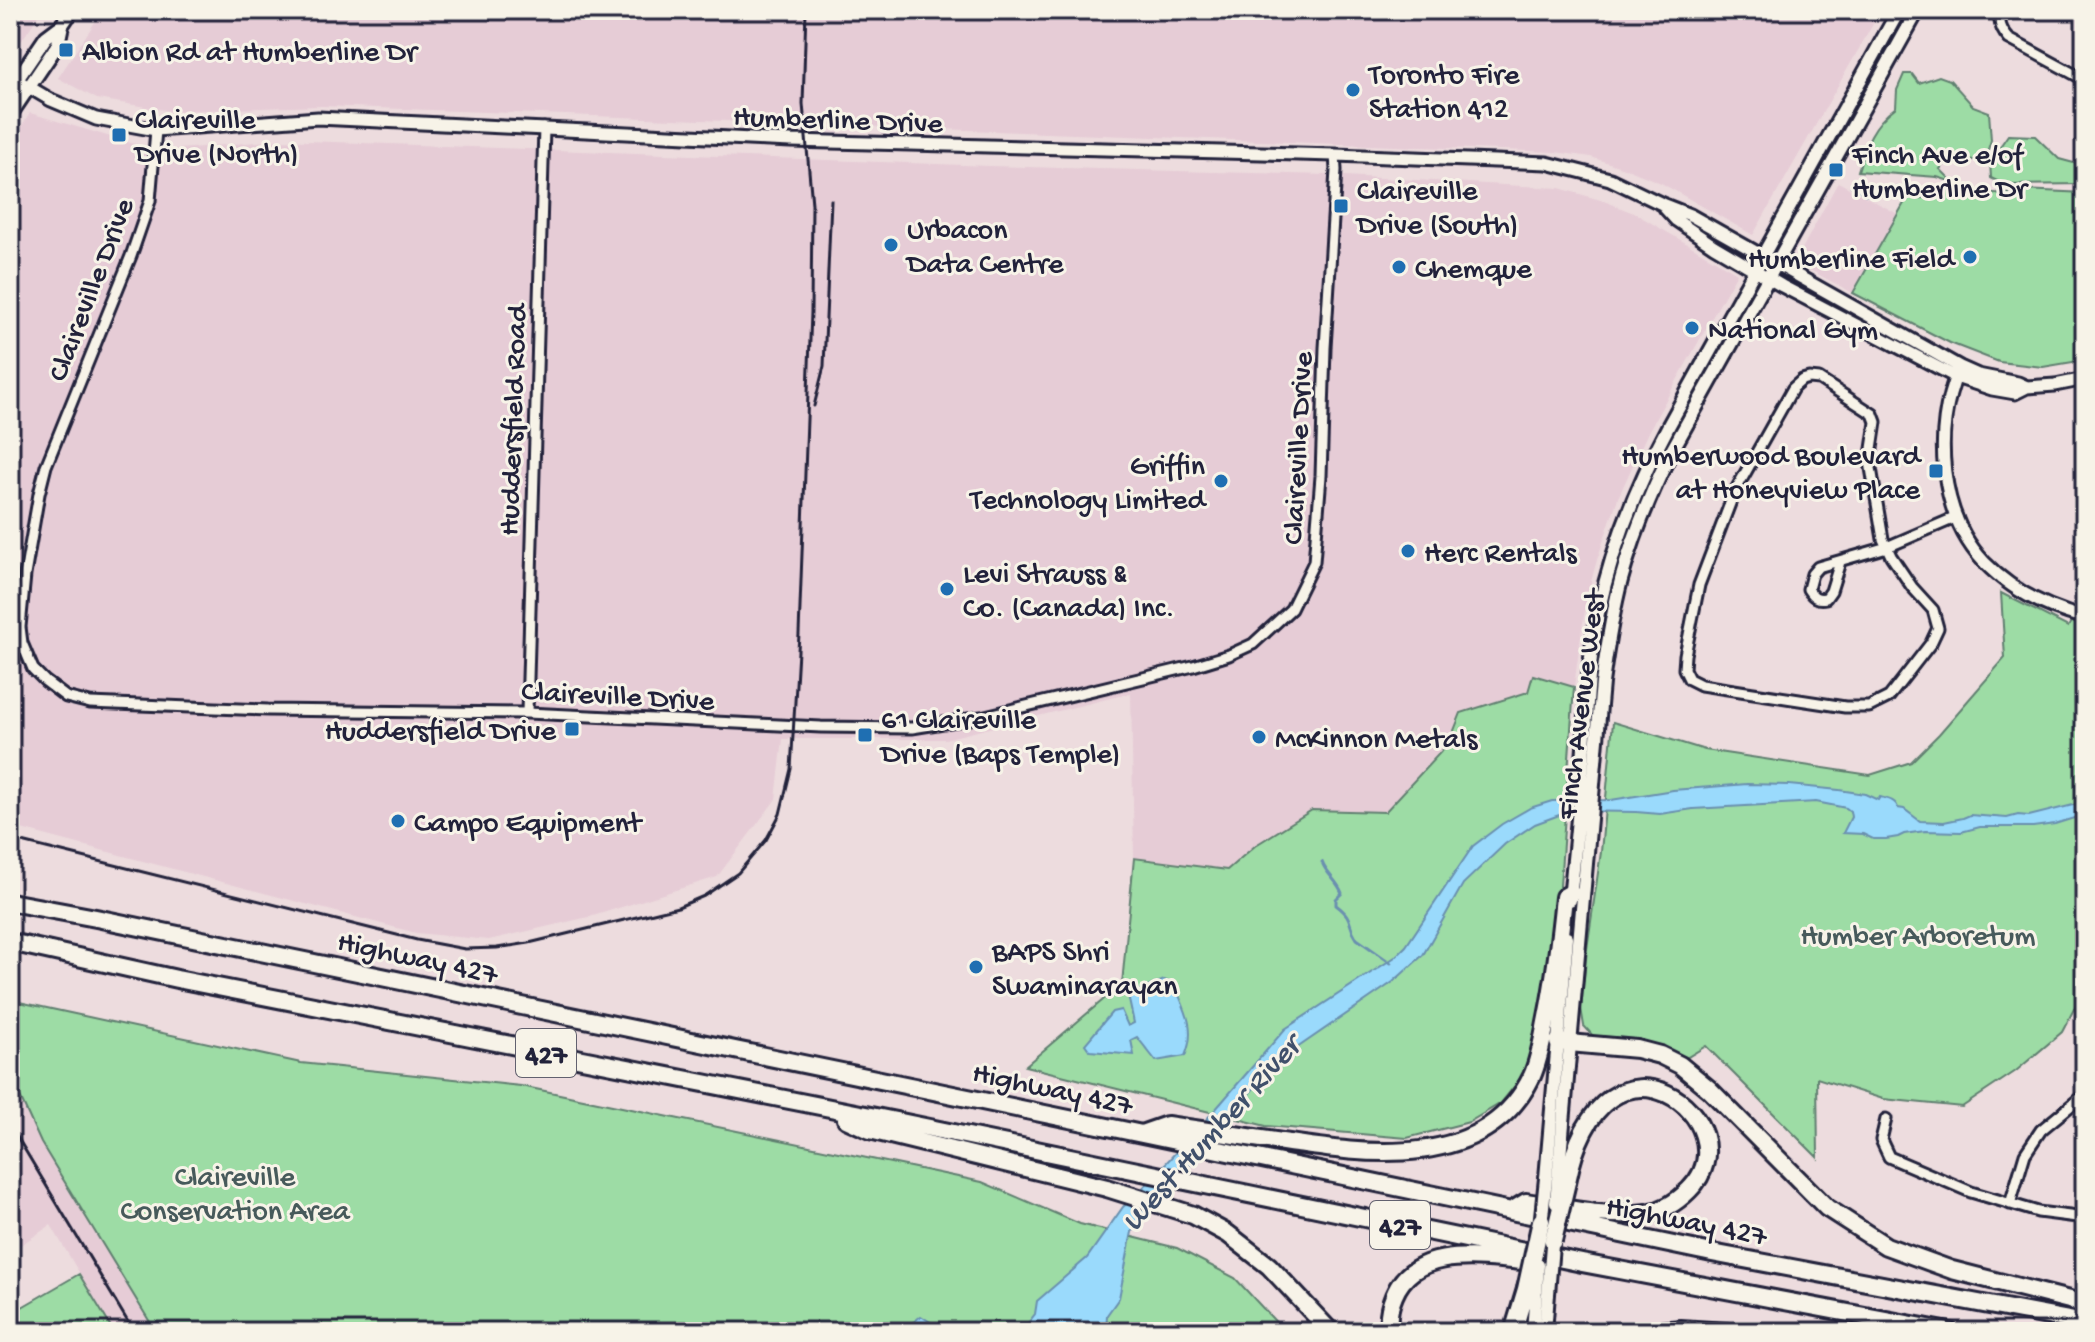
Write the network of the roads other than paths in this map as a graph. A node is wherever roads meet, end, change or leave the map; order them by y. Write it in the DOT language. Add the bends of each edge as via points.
graph roads {
  1 [pos="72,10"];
  2 [pos="1899,10"];
  3 [pos="1918,10"];
  4 [pos="2002,10"];
  5 [pos="2085,80"];
  6 [pos="18,85"];
  7 [pos="10,115"];
  8 [pos="544,128"];
  9 [pos="156,130"];
  10 [pos="1335,155"];
  11 [pos="1662,204"];
  12 [pos="1763,256"];
  13 [pos="1776,264"];
  14 [pos="1755,270"];
  15 [pos="1768,278"];
  16 [pos="1958,372"];
  17 [pos="2085,379"];
  18 [pos="1957,517"];
  19 [pos="1887,547"];
  20 [pos="1840,562"];
  21 [pos="2085,618"];
  22 [pos="527,713"];
  23 [pos="1588,770"];
  24 [pos="1582,845"];
  25 [pos="1571,893"];
  26 [pos="10,902"];
  27 [pos="10,942"];
  28 [pos="1564,1042"];
  29 [pos="2085,1094"];
  30 [pos="823,1108"];
  31 [pos="1886,1119"];
  32 [pos="1142,1134"];
  33 [pos="1557,1180"];
  34 [pos="2010,1204"];
  35 [pos="1511,1211"];
  36 [pos="2085,1218"];
  37 [pos="1541,1221"];
  38 [pos="1553,1241"];
  39 [pos="1582,1263"];
  40 [pos="1536,1291"];
  41 [pos="2085,1304"];
  42 [pos="2085,1323"];
  43 [pos="1331,1332"];
  44 [pos="1390,1332"];
  45 [pos="1513,1332"];
  46 [pos="1533,1332"];
  47 [pos="1545,1332"];
  48 [pos="1649,1332"];
  49 [pos="1725,1332"];
  50 [pos="1950,1332"];
  1 -- 6 [label="main road" via="46,37"];
  2 -- 12 [label="main road, Finch Avenue West"];
  3 -- 13 [label="main road, Finch Avenue West"];
  4 -- 5 [label="street" via="1999,22 2009,39"];
  6 -- 7 [label="main road"];
  6 -- 9 [label="street, Humberline Drive" via="96,119"];
  8 -- 9 [label="street, Humberline Drive" via="318,118"];
  8 -- 10 [label="street, Humberline Drive" via="807,142"];
  8 -- 22 [label="street, Huddersfield Road"];
  9 -- 22 [label="street, Claireville Drive" via="150,201 39,494 20,627 33,669 66,697 90,703"];
  10 -- 11 [label="street, Humberline Drive" via="1547,163 1610,179"];
  10 -- 22 [label="street, Claireville Drive" via="1314,562 1291,609 1253,644 1193,666 981,717 912,728"];
  11 -- 12 [label="street, Humberline Drive"];
  11 -- 14 [label="street, Humberline Drive" via="1676,220"];
  12 -- 13 [label="street, Humberline Drive"];
  12 -- 14 [label="main road, Finch Avenue West"];
  13 -- 15 [label="main road, Finch Avenue West"];
  13 -- 16 [label="street, Humberline Drive" via="1866,312"];
  14 -- 15 [label="street, Humberline Drive"];
  14 -- 23 [label="main road, Finch Avenue West" via="1658,445 1621,528 1593,638"];
  15 -- 16 [label="street, Humberline Drive"];
  15 -- 23 [label="main road, Finch Avenue West" via="1670,454 1639,523 1619,585"];
  16 -- 17 [label="street, Humberline Drive" via="2027,387"];
  16 -- 18 [label="street" via="1942,443"];
  18 -- 19 [label="street"];
  18 -- 21 [label="street" via="1984,561 2026,596"];
  19 -- 19 [label="street" via="1870,462 1873,414 1819,379 1802,380 1734,493 1699,585 1685,655 1689,679 1845,707 1869,707 1889,697 1938,628 1933,610"];
  19 -- 20 [label="street"];
  23 -- 24 [label="main road, Finch Avenue West"];
  24 -- 25 [label="main road, Finch Avenue West"];
  24 -- 28 [label="main road, Finch Avenue West"];
  25 -- 28 [label="main road, Finch Avenue West"];
  25 -- 32 [label="highway" via="1564,897 1536,1065 1520,1096 1481,1131 1441,1147 1391,1153 1167,1125"];
  26 -- 32 [label="highway, Highway 427 / 427"];
  27 -- 30 [label="highway, Highway 427 / 427"];
  28 -- 33 [label="main road, Finch Avenue West"];
  28 -- 41 [label="highway" via="1637,1049 1680,1065 1827,1208 1886,1246 1952,1270"];
  29 -- 34 [label="street" via="2041,1130 2025,1154"];
  30 -- 39 [label="highway, Highway 427 / 427"];
  30 -- 43 [label="highway" via="870,1130 1107,1188 1193,1215 1269,1266"];
  31 -- 34 [label="street" via="1881,1140 1889,1157"];
  32 -- 35 [label="highway, Highway 427 / 427"];
  33 -- 35 [label="highway" via="1597,1110 1617,1094 1638,1087 1665,1091 1688,1107 1705,1141 1696,1184 1667,1208 1598,1214 1526,1202"];
  33 -- 37 [label="main road, Finch Avenue West, bridge"];
  33 -- 38 [label="highway, bridge"];
  34 -- 36 [label="street"];
  35 -- 42 [label="highway, Highway 427 / 427"];
  37 -- 40 [label="highway, bridge"];
  38 -- 40 [label="main road, bridge"];
  39 -- 44 [label="highway" via="1480,1257 1449,1258 1418,1268 1396,1291 1388,1316"];
  39 -- 50 [label="highway, Highway 427 / 427"];
  40 -- 45 [label="highway"];
  40 -- 46 [label="main road"];
  40 -- 47 [label="main road"];
  48 -- 49 [label="highway"];
}
